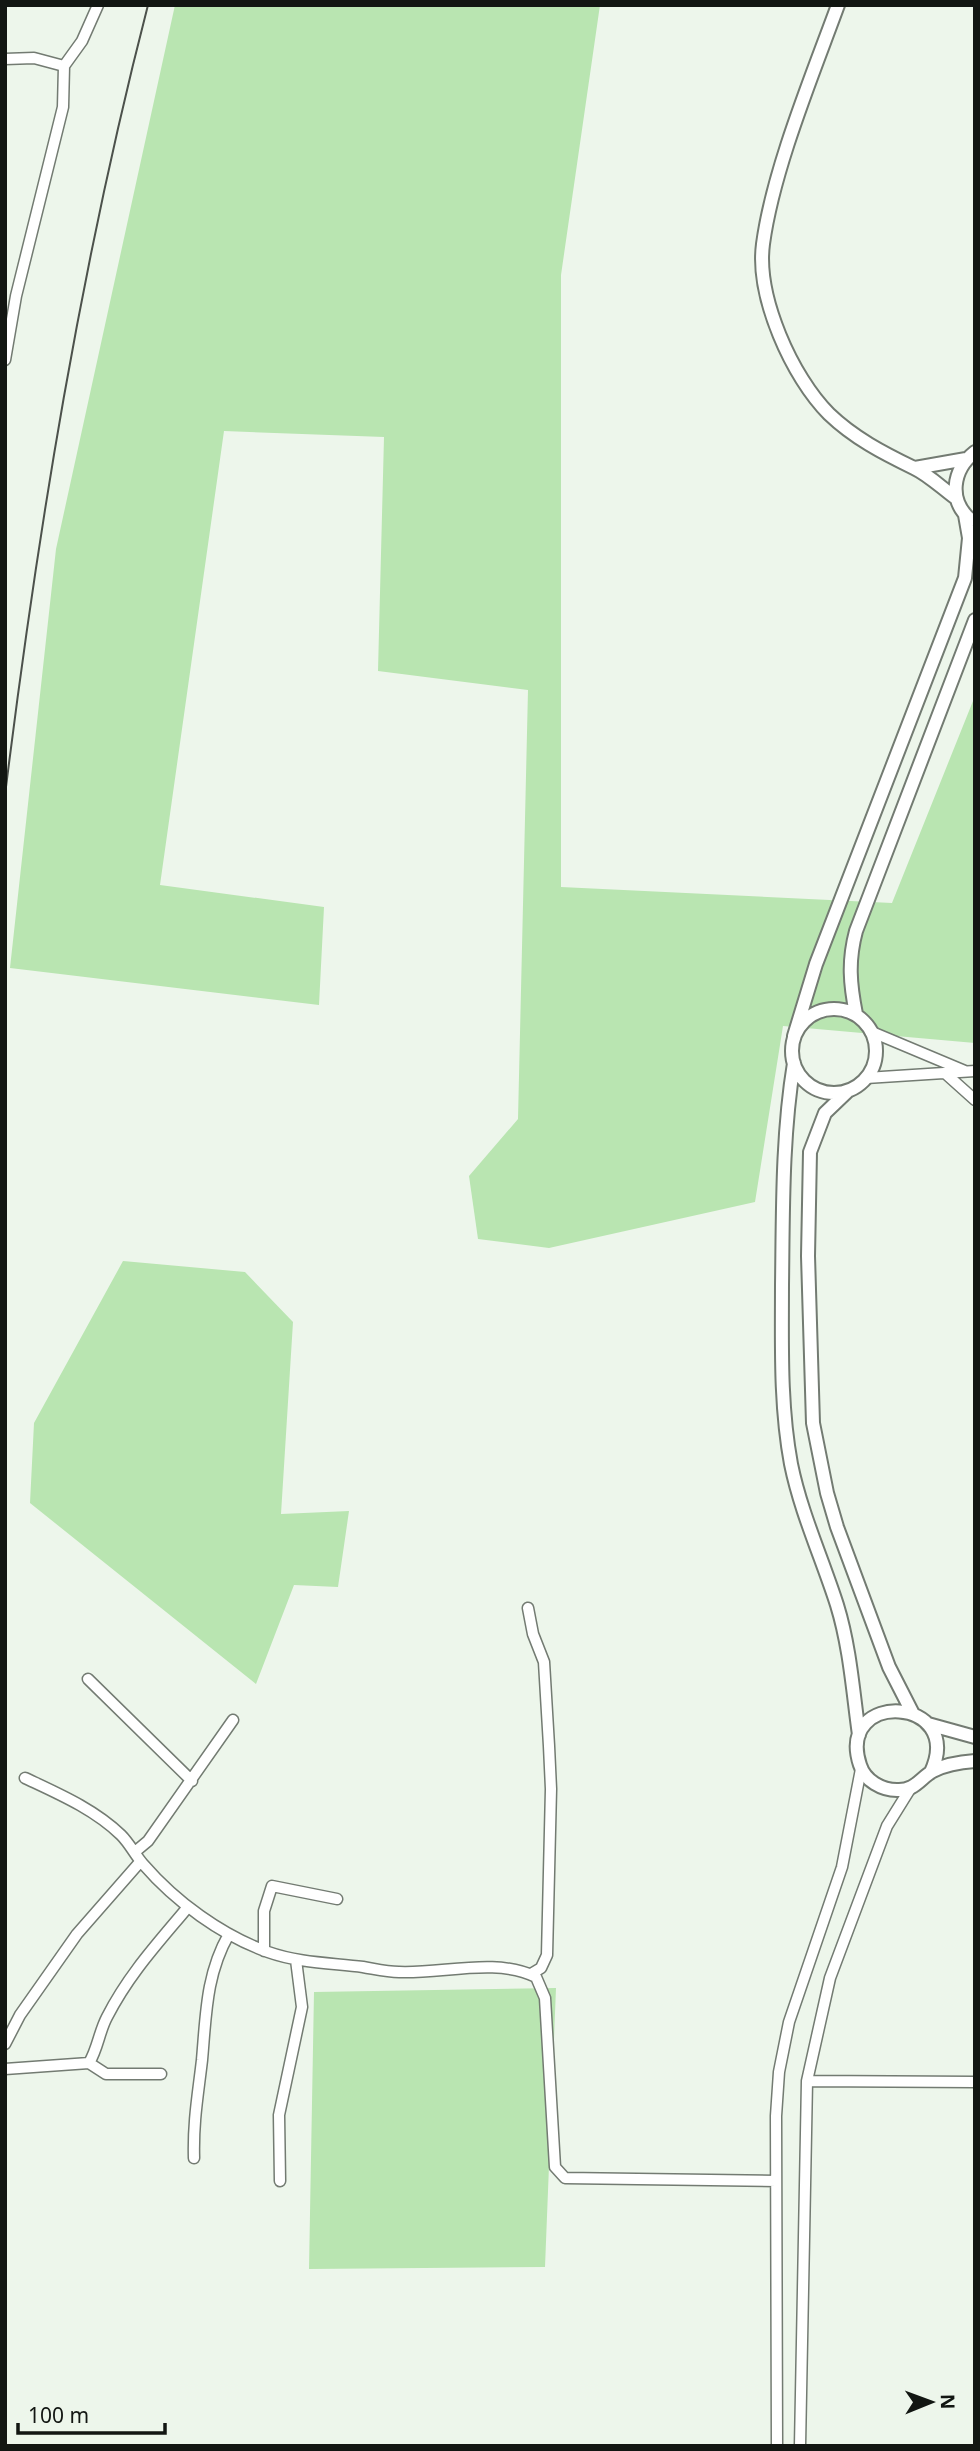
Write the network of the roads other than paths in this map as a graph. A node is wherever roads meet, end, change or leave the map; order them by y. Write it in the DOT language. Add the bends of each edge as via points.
graph roads {
  1 [pos="98,5"];
  2 [pos="838,5"];
  3 [pos="5,59"];
  4 [pos="64,66"];
  5 [pos="5,360"];
  6 [pos="970,456"];
  7 [pos="915,468"];
  8 [pos="957,499"];
  9 [pos="970,519"];
  10 [pos="975,620"];
  11 [pos="856,1014"];
  12 [pos="872,1032"];
  13 [pos="794,1036"];
  14 [pos="794,1063"];
  15 [pos="970,1071"];
  16 [pos="946,1074"];
  17 [pos="866,1078"];
  18 [pos="848,1091"];
  19 [pos="975,1100"];
  20 [pos="528,1608"];
  21 [pos="89,1679"];
  22 [pos="912,1712"];
  23 [pos="233,1720"];
  24 [pos="928,1724"];
  25 [pos="859,1735"];
  26 [pos="975,1737"];
  27 [pos="975,1761"];
  28 [pos="861,1769"];
  29 [pos="931,1772"];
  30 [pos="25,1778"];
  31 [pos="192,1781"];
  32 [pos="910,1789"];
  33 [pos="138,1856"];
  34 [pos="337,1899"];
  35 [pos="188,1907"];
  36 [pos="229,1934"];
  37 [pos="264,1951"];
  38 [pos="296,1960"];
  39 [pos="531,1974"];
  40 [pos="5,2044"];
  41 [pos="89,2063"];
  42 [pos="5,2069"];
  43 [pos="162,2074"];
  44 [pos="807,2081"];
  45 [pos="975,2082"];
  46 [pos="194,2158"];
  47 [pos="280,2180"];
  48 [pos="776,2181"];
  49 [pos="777,2446"];
  50 [pos="800,2446"];
  1 -- 4 [label="street" via="82,41"];
  2 -- 7 [label="street" via="769,215 764,274 781,338 811,393 855,435 887,457"];
  3 -- 4 [label="street" via="34,58"];
  4 -- 5 [label="street" via="63,107 16,296"];
  6 -- 7 [label="street"];
  6 -- 8 [label="street" via="955,485"];
  7 -- 8 [label="street"];
  8 -- 9 [label="street"];
  9 -- 13 [label="street" via="965,578 816,964"];
  10 -- 11 [label="street" via="856,931 849,982"];
  11 -- 12 [label="street"];
  11 -- 13 [label="street" via="820,1010 804,1020"];
  12 -- 15 [label="street"];
  12 -- 17 [label="street" via="874,1064"];
  13 -- 14 [label="street"];
  14 -- 18 [label="street" via="800,1075 821,1091"];
  14 -- 25 [label="street" via="783,1220 783,1396 800,1500 846,1642"];
  15 -- 16 [label="street"];
  16 -- 17 [label="street"];
  16 -- 19 [label="street"];
  17 -- 18 [label="street"];
  18 -- 22 [label="street" via="825,1113 810,1152 813,1423 837,1527 889,1667"];
  20 -- 39 [label="street" via="544,1662 551,1789 547,1955 541,1968"];
  21 -- 31 [label="street"];
  22 -- 24 [label="street"];
  22 -- 25 [label="street" via="889,1710 874,1716"];
  23 -- 31 [label="street"];
  24 -- 26 [label="street"];
  24 -- 29 [label="street" via="937,1747"];
  25 -- 28 [label="street" via="856,1753"];
  27 -- 29 [label="street"];
  28 -- 32 [label="street" via="870,1781 887,1790"];
  28 -- 48 [label="street" via="842,1867 789,2022 779,2072"];
  29 -- 32 [label="street"];
  30 -- 33 [label="street" via="87,1809 120,1834"];
  31 -- 33 [label="street"];
  32 -- 44 [label="street" via="887,1826 830,1978"];
  33 -- 35 [label="street"];
  33 -- 40 [label="street" via="77,1934"];
  34 -- 37 [label="street" via="272,1886 264,1911"];
  35 -- 36 [label="street"];
  35 -- 41 [label="street" via="147,1952 107,2018"];
  36 -- 37 [label="street"];
  36 -- 46 [label="street" via="215,1964 202,2021"];
  37 -- 38 [label="street"];
  38 -- 39 [label="street" via="399,1972 452,1968 514,1969"];
  38 -- 47 [label="street" via="302,2007 279,2115"];
  39 -- 48 [label="street" via="545,1998 554,2158 560,2174 574,2179"];
  41 -- 42 [label="street"];
  41 -- 43 [label="street" via="106,2074"];
  44 -- 45 [label="street"];
  44 -- 50 [label="street"];
  48 -- 49 [label="street"];
}
